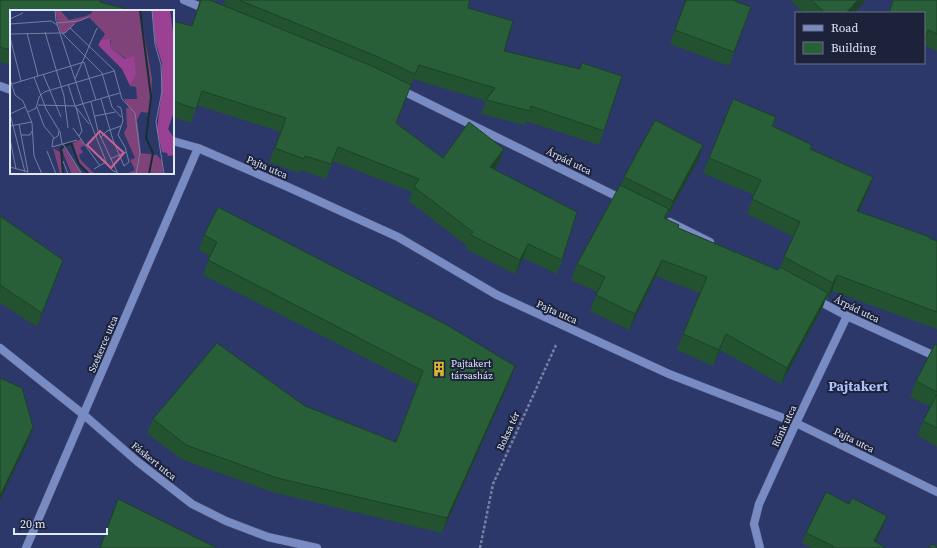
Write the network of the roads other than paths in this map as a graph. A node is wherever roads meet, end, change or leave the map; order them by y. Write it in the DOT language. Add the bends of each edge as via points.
graph roads {
  1 [pos="184,0"];
  2 [pos="216,13"];
  3 [pos="390,85"];
  4 [pos="0,86"];
  5 [pos="10,90"];
  6 [pos="174,140"];
  7 [pos="198,148"];
  8 [pos="635,205"];
  9 [pos="664,219"];
  10 [pos="719,247"];
  11 [pos="807,294"];
  12 [pos="847,316"];
  13 [pos="0,348"];
  14 [pos="937,358"];
  15 [pos="84,415"];
  16 [pos="796,422"];
  17 [pos="937,492"];
  18 [pos="26,548"];
  19 [pos="317,548"];
  20 [pos="760,548"];
  1 -- 2 [label="street"];
  3 -- 8 [label="street, Árpád utca"];
  4 -- 5 [label="street"];
  6 -- 7 [label="street, Pajta utca"];
  7 -- 15 [label="street, Szekerce utca"];
  7 -- 16 [label="street, Pajta utca" via="398,237 497,295 669,374"];
  9 -- 10 [label="street"];
  11 -- 12 [label="street, Árpád utca"];
  12 -- 14 [label="street, Árpád utca"];
  12 -- 16 [label="street, Rönk utca"];
  13 -- 15 [label="street, Fáskert utca"];
  15 -- 18 [label="street, Szekerce utca"];
  15 -- 19 [label="street, Fáskert utca" via="192,504 268,538"];
  16 -- 17 [label="street, Pajta utca"];
  16 -- 20 [label="street, Rönk utca" via="759,504 754,524"];
}
